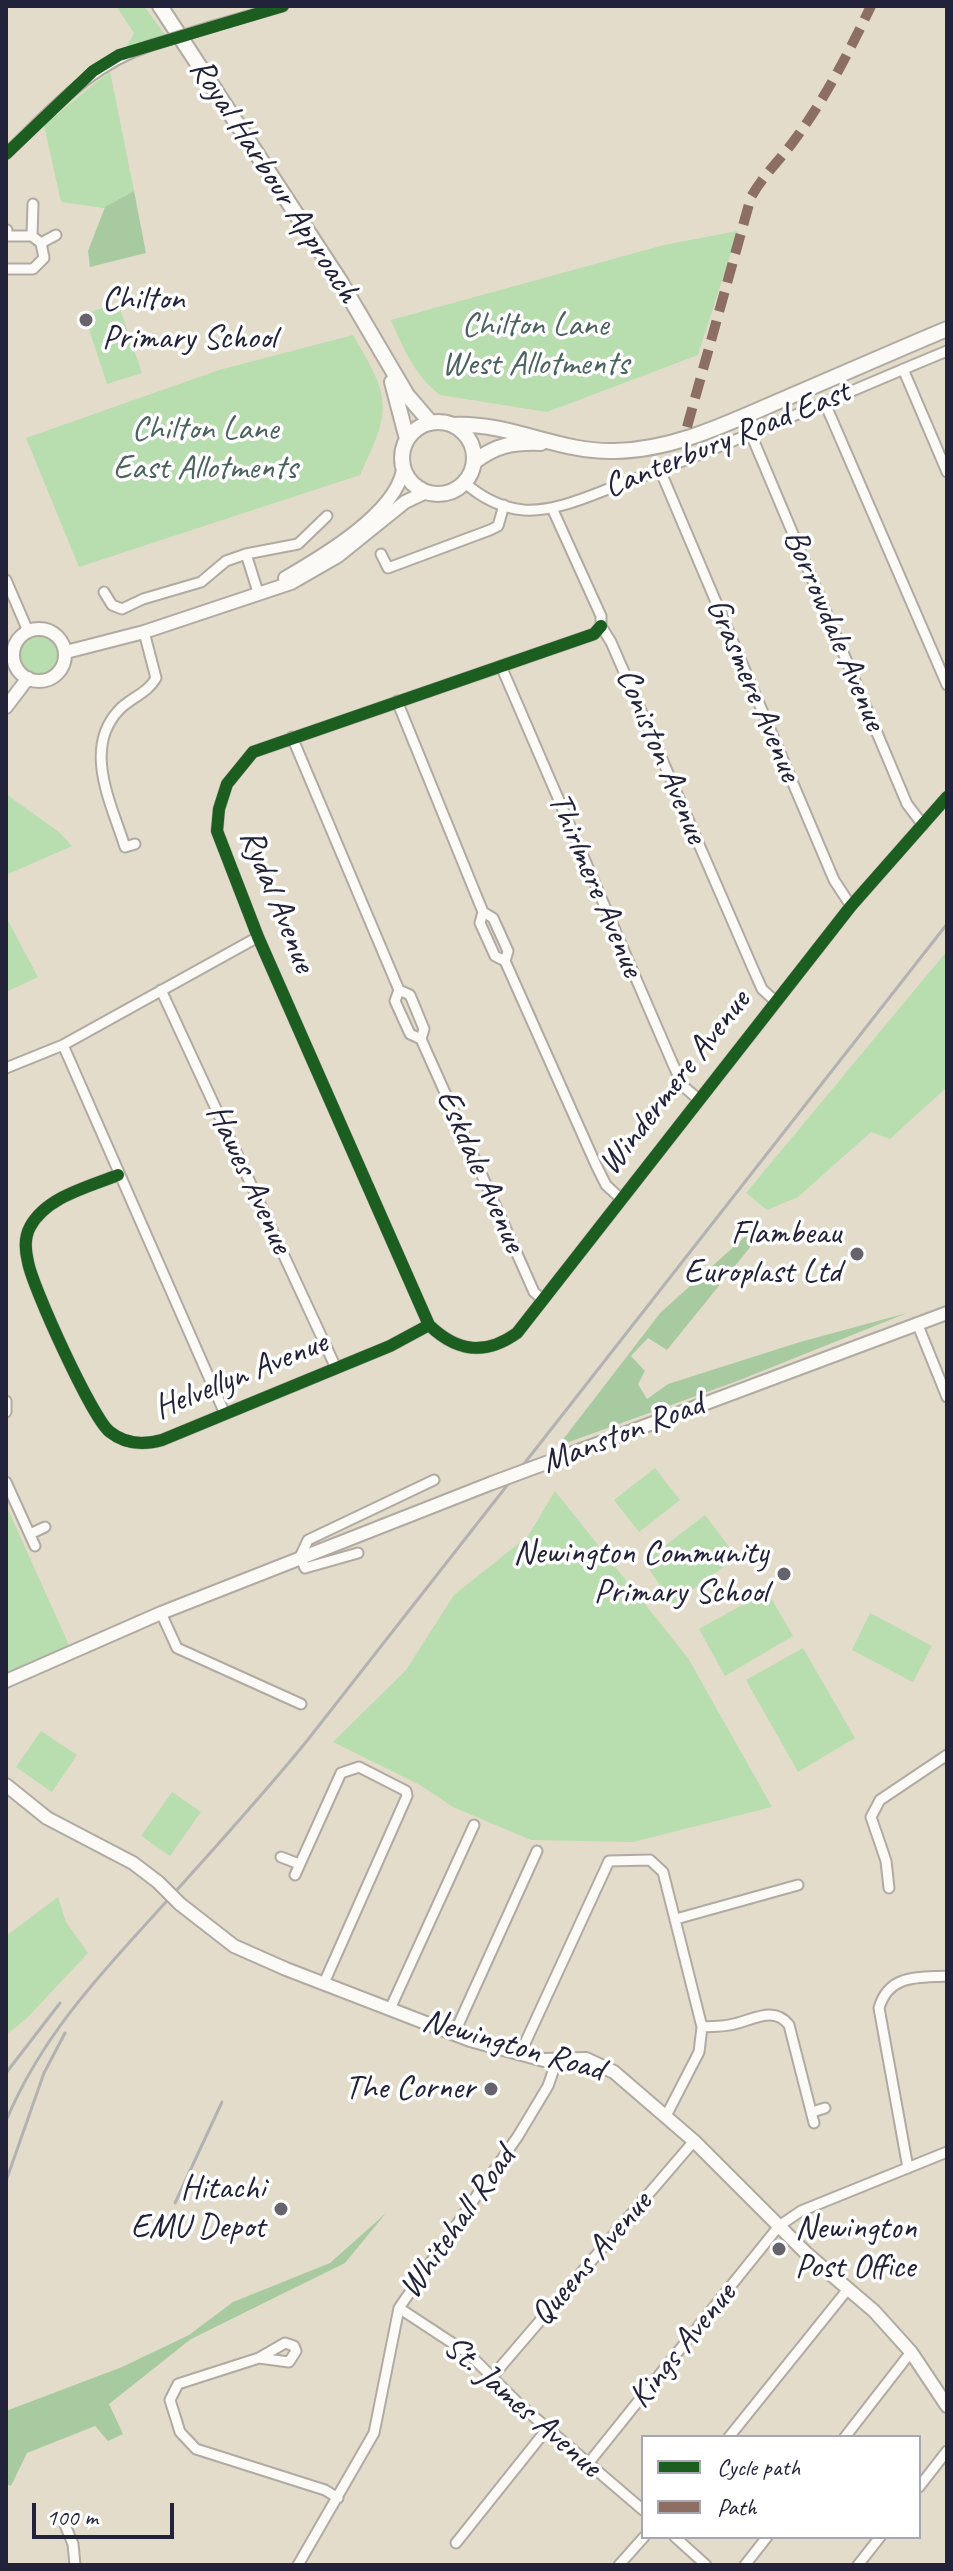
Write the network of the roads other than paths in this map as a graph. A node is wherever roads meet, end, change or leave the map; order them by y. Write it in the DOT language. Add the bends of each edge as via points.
graph roads {
  1 [pos="160,6"];
  2 [pos="283,6"];
  3 [pos="6,154"];
  4 [pos="33,204"];
  5 [pos="7,230"];
  6 [pos="56,235"];
  7 [pos="32,236"];
  8 [pos="41,243"];
  9 [pos="6,269"];
  10 [pos="947,329"];
  11 [pos="947,351"];
  12 [pos="383,359"];
  13 [pos="903,369"];
  14 [pos="824,401"];
  15 [pos="431,423"];
  16 [pos="453,425"];
  17 [pos="750,432"];
  18 [pos="407,439"];
  19 [pos="947,442"];
  20 [pos="557,444"];
  21 [pos="936,447"];
  22 [pos="474,462"];
  23 [pos="403,470"];
  24 [pos="660,470"];
  25 [pos="947,472"];
  26 [pos="465,483"];
  27 [pos="426,492"];
  28 [pos="504,505"];
  29 [pos="552,508"];
  30 [pos="327,516"];
  31 [pos="246,554"];
  32 [pos="381,554"];
  33 [pos="6,580"];
  34 [pos="263,590"];
  35 [pos="104,592"];
  36 [pos="601,626"];
  37 [pos="28,631"];
  38 [pos="144,632"];
  39 [pos="66,652"];
  40 [pos="9,656"];
  41 [pos="501,666"];
  42 [pos="28,678"];
  43 [pos="947,685"];
  44 [pos="397,701"];
  45 [pos="6,707"];
  46 [pos="292,737"];
  47 [pos="947,797"];
  48 [pos="923,825"];
  49 [pos="135,844"];
  50 [pos="851,906"];
  51 [pos="258,937"];
  52 [pos="161,990"];
  53 [pos="399,990"];
  54 [pos="775,1001"];
  55 [pos="421,1039"];
  56 [pos="63,1045"];
  57 [pos="6,1068"];
  58 [pos="697,1098"];
  59 [pos="118,1175"];
  60 [pos="620,1198"];
  61 [pos="543,1300"];
  62 [pos="947,1313"];
  63 [pos="917,1323"];
  64 [pos="429,1325"];
  65 [pos="336,1368"];
  66 [pos="947,1397"];
  67 [pos="6,1401"];
  68 [pos="6,1412"];
  69 [pos="225,1414"];
  70 [pos="434,1480"];
  71 [pos="6,1482"];
  72 [pos="45,1527"];
  73 [pos="30,1534"];
  74 [pos="35,1546"];
  75 [pos="358,1553"];
  76 [pos="300,1557"];
  77 [pos="161,1613"];
  78 [pos="6,1681"];
  79 [pos="301,1704"];
  80 [pos="947,1755"];
  81 [pos="6,1785"];
  82 [pos="474,1825"];
  83 [pos="537,1851"];
  84 [pos="281,1857"];
  85 [pos="299,1864"];
  86 [pos="295,1875"];
  87 [pos="798,1885"];
  88 [pos="889,1888"];
  89 [pos="676,1919"];
  90 [pos="947,1976"];
  91 [pos="324,1983"];
  92 [pos="390,2009"];
  93 [pos="702,2027"];
  94 [pos="454,2034"];
  95 [pos="520,2054"];
  96 [pos="557,2060"];
  97 [pos="825,2108"];
  98 [pos="666,2116"];
  99 [pos="694,2141"];
  100 [pos="947,2152"];
  101 [pos="908,2168"];
  102 [pos="779,2226"];
  103 [pos="848,2289"];
  104 [pos="399,2308"];
  105 [pos="911,2352"];
  106 [pos="259,2358"];
  107 [pos="491,2378"];
  108 [pos="947,2406"];
  109 [pos="547,2429"];
  110 [pos="731,2435"];
  111 [pos="847,2435"];
  112 [pos="947,2451"];
  113 [pos="587,2465"];
  114 [pos="921,2484"];
  115 [pos="338,2498"];
  116 [pos="641,2508"];
  117 [pos="65,2525"];
  118 [pos="642,2539"];
  119 [pos="677,2539"];
  120 [pos="765,2539"];
  121 [pos="878,2539"];
  122 [pos="456,2543"];
  123 [pos="303,2563"];
  124 [pos="75,2565"];
  125 [pos="619,2565"];
  126 [pos="706,2565"];
  127 [pos="745,2565"];
  128 [pos="858,2565"];
  1 -- 12 [label="highway, Royal Harbour Approach" via="340,281"];
  2 -- 3 [label="street, bridge" via="119,55 93,71"];
  4 -- 7 [label="street"];
  5 -- 7 [label="street" via="6,236"];
  6 -- 8 [label="street"];
  7 -- 8 [label="street"];
  8 -- 9 [label="street" via="40,265"];
  10 -- 20 [label="highway, Canterbury Road East" via="692,437 615,451"];
  11 -- 13 [label="street, Canterbury Road East"];
  12 -- 15 [label="highway, Royal Harbour Approach"];
  12 -- 18 [label="highway, Royal Harbour Approach"];
  13 -- 14 [label="street, Canterbury Road East"];
  13 -- 21 [label="street"];
  14 -- 17 [label="street, Canterbury Road East"];
  14 -- 43 [label="street"];
  15 -- 16 [label="highway"];
  15 -- 18 [label="highway"];
  16 -- 20 [label="highway, Canterbury Road East" via="517,431"];
  16 -- 22 [label="highway" via="467,436"];
  17 -- 24 [label="street, Canterbury Road East"];
  17 -- 48 [label="street, Borrowdale Avenue" via="907,804"];
  18 -- 23 [label="highway"];
  19 -- 21 [label="street"];
  20 -- 22 [label="highway, Canterbury Road East" via="508,444 490,449"];
  21 -- 25 [label="street"];
  22 -- 26 [label="highway"];
  23 -- 27 [label="highway" via="416,488"];
  23 -- 34 [label="main road" via="401,482 379,510 334,547"];
  24 -- 29 [label="street, Canterbury Road East"];
  24 -- 50 [label="street, Grasmere Avenue" via="834,880"];
  26 -- 27 [label="highway" via="447,493"];
  26 -- 28 [label="street, Canterbury Road East" via="483,498"];
  27 -- 34 [label="main road" via="306,576"];
  28 -- 29 [label="street, Canterbury Road East"];
  28 -- 32 [label="street" via="498,526 490,530 388,568"];
  29 -- 36 [label="street, Coniston Avenue"];
  30 -- 31 [label="street" via="298,544"];
  31 -- 34 [label="street"];
  31 -- 35 [label="street" via="226,561 201,582 122,609"];
  33 -- 37 [label="street"];
  34 -- 38 [label="main road"];
  36 -- 41 [label="street, Rydal Avenue" via="594,634"];
  36 -- 54 [label="street, Coniston Avenue" via="758,980"];
  37 -- 39 [label="main road" via="54,633"];
  37 -- 40 [label="main road"];
  38 -- 39 [label="main road"];
  38 -- 49 [label="street" via="156,678 119,710 101,750 104,781 125,847"];
  39 -- 42 [label="main road" via="64,665 53,677"];
  40 -- 42 [label="main road"];
  41 -- 44 [label="street, Rydal Avenue"];
  41 -- 58 [label="street, Thirlmere Avenue" via="672,1062 683,1086"];
  42 -- 45 [label="main road"];
  44 -- 46 [label="street, Rydal Avenue"];
  44 -- 60 [label="street" via="483,912 480,923 495,956 505,961 606,1185"];
  46 -- 51 [label="street, Rydal Avenue" via="247,756 227,784 219,809 217,831"];
  46 -- 53 [label="street, Eskdale Avenue"];
  47 -- 48 [label="street, Windermere Avenue"];
  48 -- 50 [label="street, Windermere Avenue"];
  50 -- 54 [label="street, Windermere Avenue"];
  51 -- 52 [label="street"];
  51 -- 64 [label="street, Rydal Avenue"];
  52 -- 56 [label="street"];
  52 -- 65 [label="street, Hawes Avenue"];
  53 -- 55 [label="street, Eskdale Avenue" via="410,995 415,1006 424,1029"];
  53 -- 55 [label="street, Eskdale Avenue" via="395,1001 410,1034"];
  54 -- 58 [label="street, Windermere Avenue"];
  55 -- 61 [label="street, Eskdale Avenue" via="534,1292"];
  56 -- 57 [label="street"];
  56 -- 59 [label="street"];
  58 -- 60 [label="street, Windermere Avenue"];
  59 -- 69 [label="street"];
  59 -- 69 [label="street, Helvellyn Avenue" via="41,1212 25,1245 34,1282 107,1431 147,1444"];
  60 -- 61 [label="street, Windermere Avenue"];
  61 -- 64 [label="street, Windermere Avenue" via="517,1333 491,1347 475,1350 451,1344"];
  62 -- 63 [label="main road, Manston Road"];
  63 -- 66 [label="street"];
  63 -- 76 [label="main road, Manston Road, bridge"];
  64 -- 65 [label="street, Helvellyn Avenue"];
  65 -- 69 [label="street, Helvellyn Avenue"];
  67 -- 68 [label="street"];
  70 -- 76 [label="street, Manston Road" via="308,1540"];
  71 -- 73 [label="street"];
  72 -- 73 [label="street"];
  73 -- 74 [label="street"];
  75 -- 76 [label="street, Manston Road" via="305,1568"];
  76 -- 77 [label="main road, Manston Road"];
  77 -- 78 [label="main road, Manston Road"];
  77 -- 79 [label="street" via="177,1648"];
  80 -- 88 [label="street" via="874,1809 871,1817"];
  81 -- 91 [label="main road, Newington Road, bridge" via="47,1818 133,1863 234,1946"];
  82 -- 92 [label="street"];
  83 -- 94 [label="street"];
  84 -- 85 [label="street"];
  85 -- 86 [label="street"];
  85 -- 91 [label="street" via="341,1773 359,1767 406,1791"];
  87 -- 89 [label="street"];
  89 -- 93 [label="street"];
  89 -- 95 [label="street" via="656,1863 644,1858 609,1861"];
  90 -- 101 [label="street" via="902,1979 887,1989 879,2008"];
  91 -- 92 [label="main road, Newington Road"];
  92 -- 94 [label="main road, Newington Road"];
  93 -- 97 [label="street" via="775,2014 789,2025 793,2064 813,2118"];
  93 -- 98 [label="street" via="699,2052"];
  94 -- 95 [label="main road, Newington Road"];
  95 -- 96 [label="main road, Newington Road"];
  96 -- 98 [label="main road, Newington Road" via="599,2063"];
  96 -- 104 [label="street, Whitehall Road" via="518,2136"];
  98 -- 99 [label="main road, Newington Road"];
  99 -- 102 [label="main road, Newington Road"];
  99 -- 107 [label="street, Queens Avenue"];
  100 -- 101 [label="street"];
  101 -- 102 [label="street" via="801,2211"];
  102 -- 103 [label="main road, Newington Road"];
  102 -- 113 [label="street, Kings Avenue"];
  103 -- 105 [label="main road, Newington Road"];
  103 -- 110 [label="street"];
  104 -- 107 [label="street, St. James Avenue" via="469,2354"];
  104 -- 115 [label="street, Whitehall Road" via="374,2433"];
  105 -- 108 [label="main road, Newington Road"];
  105 -- 111 [label="street"];
  106 -- 115 [label="street" via="178,2384 170,2400 180,2432 196,2449"];
  107 -- 109 [label="street, St. James Avenue"];
  109 -- 113 [label="street, St. James Avenue"];
  109 -- 122 [label="street"];
  112 -- 114 [label="street"];
  113 -- 116 [label="street, St. James Avenue"];
  115 -- 123 [label="street, Whitehall Road"];
  117 -- 124 [label="street"];
  118 -- 125 [label="street"];
  119 -- 126 [label="street"];
  120 -- 127 [label="street"];
  121 -- 128 [label="street"];
}
